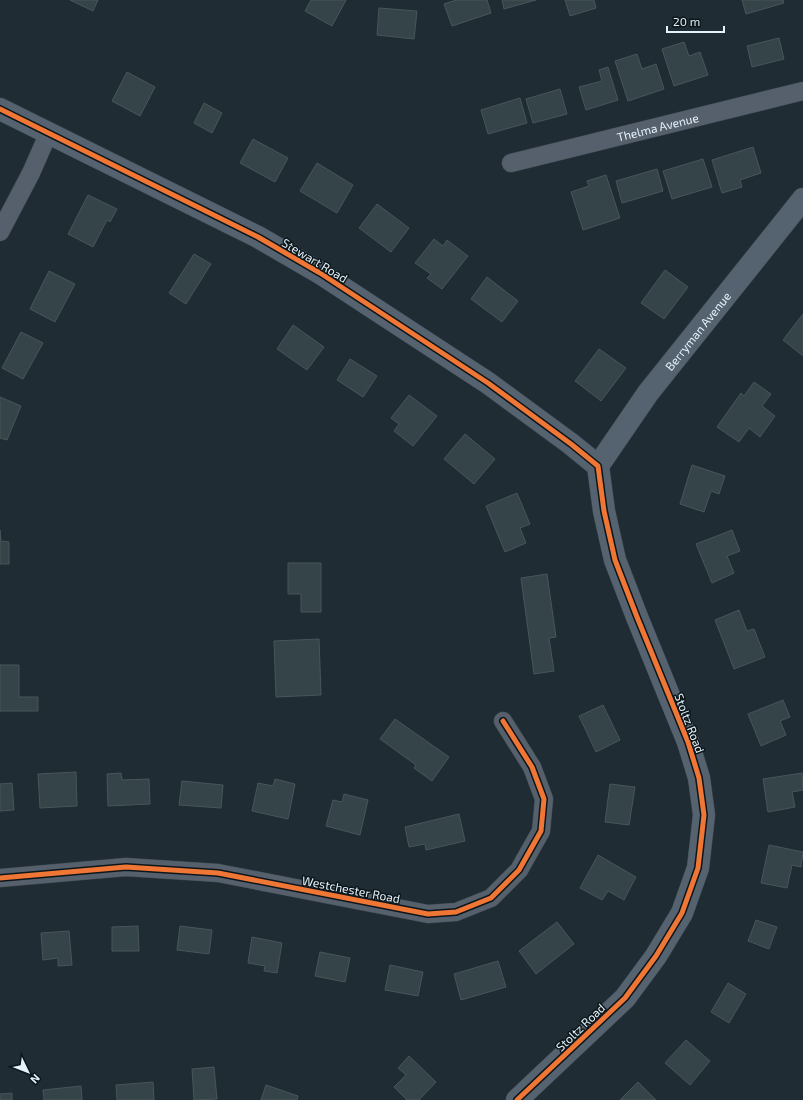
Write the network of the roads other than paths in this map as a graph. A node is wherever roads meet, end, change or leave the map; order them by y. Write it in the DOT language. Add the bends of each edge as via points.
graph roads {
  1 [pos="803,91"];
  2 [pos="0,109"];
  3 [pos="48,132"];
  4 [pos="512,163"];
  5 [pos="803,199"];
  6 [pos="0,232"];
  7 [pos="598,466"];
  8 [pos="502,720"];
  9 [pos="0,878"];
  10 [pos="517,1100"];
  1 -- 4 [label="street, Thelma Avenue"];
  2 -- 3 [label="street, Stewart Road"];
  3 -- 6 [label="street" via="31,173"];
  3 -- 7 [label="street, Stewart Road" via="258,237 320,273 488,383"];
  5 -- 7 [label="street, Berryman Avenue" via="648,393"];
  7 -- 10 [label="street, Stoltz Road" via="604,511 615,560 688,742 699,778 704,814 698,868 682,913 656,956 625,998"];
  8 -- 9 [label="street, Westchester Road" via="532,767 544,799 541,831 519,870 491,898 456,912 428,914 218,873 126,867"];
}
